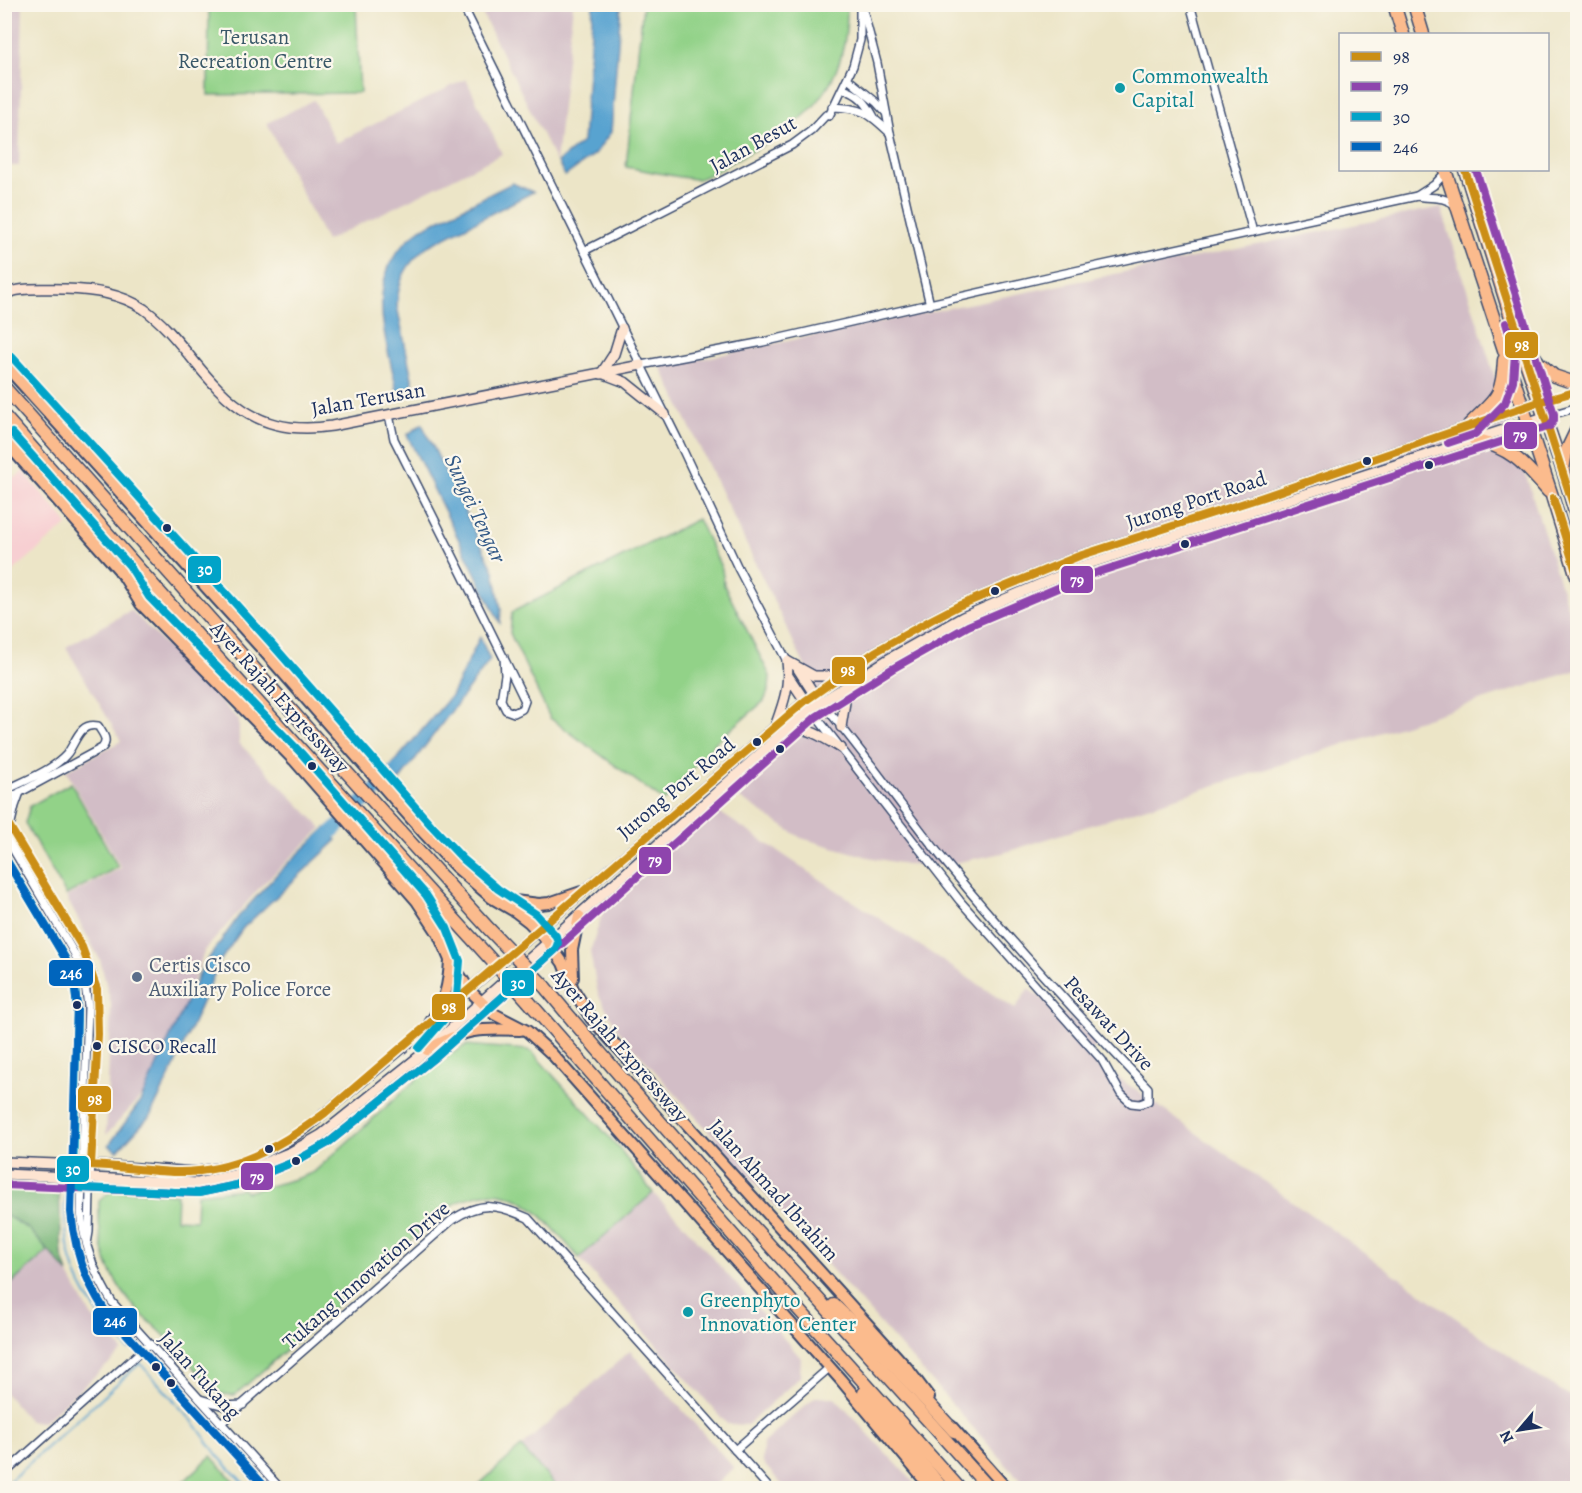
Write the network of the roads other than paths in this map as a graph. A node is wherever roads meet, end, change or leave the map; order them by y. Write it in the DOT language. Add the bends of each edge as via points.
graph roads {
  1 [pos="462,4"];
  2 [pos="861,4"];
  3 [pos="1190,4"];
  4 [pos="1394,4"];
  5 [pos="1413,4"];
  6 [pos="1403,33"];
  7 [pos="1423,33"];
  8 [pos="848,79"];
  9 [pos="843,89"];
  10 [pos="832,107"];
  11 [pos="886,114"];
  12 [pos="876,119"];
  13 [pos="891,133"];
  14 [pos="1446,171"];
  15 [pos="1465,171"];
  16 [pos="1418,196"];
  17 [pos="1456,205"];
  18 [pos="1253,232"];
  19 [pos="584,251"];
  20 [pos="5,293"];
  21 [pos="930,305"];
  22 [pos="622,328"];
  23 [pos="1515,330"];
  24 [pos="1504,353"];
  25 [pos="4,364"];
  26 [pos="641,365"];
  27 [pos="601,374"];
  28 [pos="1578,384"];
  29 [pos="4,387"];
  30 [pos="1578,391"];
  31 [pos="1539,402"];
  32 [pos="1522,407"];
  33 [pos="1578,407"];
  34 [pos="665,414"];
  35 [pos="389,415"];
  36 [pos="4,416"];
  37 [pos="1544,417"];
  38 [pos="1527,422"];
  39 [pos="1469,425"];
  40 [pos="1578,427"];
  41 [pos="1474,439"];
  42 [pos="4,440"];
  43 [pos="1563,471"];
  44 [pos="1552,496"];
  45 [pos="1578,522"];
  46 [pos="121,572"];
  47 [pos="1578,580"];
  48 [pos="215,655"];
  49 [pos="504,657"];
  50 [pos="787,661"];
  51 [pos="797,668"];
  52 [pos="838,676"];
  53 [pos="789,677"];
  54 [pos="853,682"];
  55 [pos="814,694"];
  56 [pos="821,702"];
  57 [pos="807,705"];
  58 [pos="776,726"];
  59 [pos="841,727"];
  60 [pos="789,728"];
  61 [pos="841,748"];
  62 [pos="4,785"];
  63 [pos="13,786"];
  64 [pos="4,791"];
  65 [pos="20,792"];
  66 [pos="4,801"];
  67 [pos="4,816"];
  68 [pos="10,826"];
  69 [pos="4,834"];
  70 [pos="581,892"];
  71 [pos="492,898"];
  72 [pos="579,916"];
  73 [pos="537,932"];
  74 [pos="548,942"];
  75 [pos="450,960"];
  76 [pos="573,989"];
  77 [pos="469,990"];
  78 [pos="481,1003"];
  79 [pos="430,1023"];
  80 [pos="527,1031"];
  81 [pos="427,1050"];
  82 [pos="4,1162"];
  83 [pos="87,1165"];
  84 [pos="4,1174"];
  85 [pos="87,1178"];
  86 [pos="821,1302"];
  87 [pos="816,1329"];
  88 [pos="149,1344"];
  89 [pos="829,1368"];
  90 [pos="200,1399"];
  91 [pos="243,1405"];
  92 [pos="221,1423"];
  93 [pos="954,1431"];
  94 [pos="735,1450"];
  95 [pos="4,1474"];
  96 [pos="280,1488"];
  97 [pos="769,1488"];
  98 [pos="930,1488"];
  99 [pos="942,1488"];
  100 [pos="958,1488"];
  101 [pos="988,1488"];
  102 [pos="1006,1488"];
  1 -- 19 [label="street"];
  2 -- 8 [label="street, Jalan Besut" via="860,40"];
  2 -- 11 [label="street, Jalan Besut"];
  3 -- 18 [label="street"];
  4 -- 6 [label="highway"];
  5 -- 7 [label="highway"];
  8 -- 9 [label="street, Jalan Besut"];
  8 -- 11 [label="street"];
  9 -- 10 [label="street, Jalan Besut"];
  9 -- 12 [label="street" via="860,96"];
  10 -- 12 [label="street" via="854,108"];
  10 -- 19 [label="street, Jalan Besut" via="829,116 792,145"];
  11 -- 13 [label="street, Jalan Besut"];
  12 -- 13 [label="street"];
  13 -- 21 [label="street, Jalan Besut"];
  14 -- 16 [label="street"];
  14 -- 17 [label="highway"];
  15 -- 23 [label="highway"];
  16 -- 17 [label="street" via="1438,197"];
  16 -- 18 [label="street"];
  17 -- 24 [label="highway"];
  18 -- 21 [label="street"];
  19 -- 22 [label="street"];
  20 -- 35 [label="main road, Jalan Terusan" via="17,289 87,290 126,299 160,321 232,403 268,422 315,429"];
  21 -- 26 [label="street"];
  22 -- 26 [label="street"];
  22 -- 27 [label="main road" via="614,354"];
  23 -- 28 [label="highway" via="1539,363 1554,376"];
  23 -- 31 [label="highway"];
  24 -- 32 [label="highway"];
  24 -- 39 [label="highway" via="1503,379 1497,398"];
  25 -- 71 [label="main road, Jalan Ahmad Ibrahim" via="394,800 456,867"];
  26 -- 27 [label="main road, Jalan Terusan"];
  26 -- 34 [label="street"];
  27 -- 34 [label="main road" via="625,382"];
  27 -- 35 [label="main road, Jalan Terusan"];
  29 -- 86 [label="highway, Ayer Rajah Expressway, bridge" via="381,810 544,986"];
  30 -- 31 [label="street, Jurong Port Road"];
  31 -- 32 [label="main road, Jurong Port Road"];
  31 -- 37 [label="highway"];
  32 -- 38 [label="highway"];
  32 -- 39 [label="main road, Jurong Port Road"];
  33 -- 37 [label="street, Jurong Port Road"];
  34 -- 50 [label="street"];
  35 -- 49 [label="street" via="394,439"];
  36 -- 48 [label="highway, Ayer Rajah Expressway"];
  37 -- 38 [label="main road, Jurong Port Road"];
  37 -- 43 [label="highway"];
  38 -- 41 [label="main road, Jurong Port Road"];
  38 -- 44 [label="highway"];
  39 -- 52 [label="main road, Jurong Port Road" via="1079,556 958,606"];
  40 -- 43 [label="highway" via="1566,452"];
  41 -- 44 [label="highway" via="1512,453"];
  41 -- 54 [label="main road, Jurong Port Road" via="1082,566 963,617"];
  42 -- 46 [label="main road"];
  43 -- 45 [label="highway"];
  44 -- 47 [label="highway"];
  46 -- 48 [label="highway" via="203,652"];
  46 -- 75 [label="main road" via="141,603 294,760 417,901"];
  48 -- 87 [label="highway, Ayer Rajah Expressway, bridge" via="529,1002"];
  49 -- 49 [label="street" via="525,701 522,710 514,713 506,710 501,700"];
  50 -- 51 [label="main road"];
  50 -- 53 [label="main road"];
  51 -- 52 [label="main road" via="814,676"];
  51 -- 55 [label="main road"];
  52 -- 55 [label="main road, Jurong Port Road"];
  53 -- 57 [label="main road"];
  53 -- 58 [label="main road"];
  54 -- 56 [label="main road, Jurong Port Road"];
  54 -- 59 [label="main road" via="846,696"];
  55 -- 56 [label="street, Pesawat Drive"];
  55 -- 57 [label="main road, Jurong Port Road"];
  56 -- 57 [label="main road, Jurong Port Road"];
  56 -- 59 [label="street, Pesawat Drive"];
  57 -- 58 [label="main road, Jurong Port Road"];
  57 -- 60 [label="main road, Jurong Port Road"];
  57 -- 61 [label="street, Pesawat Drive"];
  58 -- 70 [label="main road, Jurong Port Road"];
  59 -- 61 [label="street, Pesawat Drive" via="1000,927 1148,1088 1148,1101 1131,1102 1121,1094 1102,1060 960,901"];
  60 -- 61 [label="main road" via="820,734"];
  60 -- 72 [label="main road, Jurong Port Road"];
  62 -- 63 [label="street"];
  63 -- 64 [label="street"];
  63 -- 65 [label="street" via="58,762 78,733 98,726 105,739 102,748"];
  65 -- 66 [label="street"];
  65 -- 68 [label="street"];
  67 -- 68 [label="street"];
  68 -- 83 [label="street" via="82,947 95,982 98,1034"];
  69 -- 83 [label="street" via="84,977 88,1006"];
  70 -- 71 [label="main road" via="539,904"];
  70 -- 73 [label="main road, Jurong Port Road"];
  71 -- 73 [label="main road, Jalan Ahmad Ibrahim" via="516,912"];
  72 -- 74 [label="main road, Jurong Port Road"];
  72 -- 76 [label="main road" via="572,954"];
  73 -- 74 [label="main road, Jalan Ahmad Ibrahim"];
  73 -- 77 [label="main road, Jurong Port Road"];
  74 -- 76 [label="main road, Jalan Ahmad Ibrahim" via="563,963"];
  74 -- 78 [label="main road, Jurong Port Road"];
  75 -- 77 [label="main road"];
  75 -- 79 [label="main road" via="447,993"];
  76 -- 93 [label="main road, Jalan Ahmad Ibrahim" via="591,1018 907,1368"];
  77 -- 78 [label="main road"];
  77 -- 79 [label="main road, Jurong Port Road"];
  78 -- 80 [label="main road"];
  78 -- 81 [label="main road, Jurong Port Road"];
  79 -- 83 [label="main road, Jurong Port Road" via="308,1127 236,1165 182,1171"];
  80 -- 81 [label="main road" via="477,1029 450,1036"];
  80 -- 89 [label="main road" via="552,1054"];
  81 -- 85 [label="main road, Jurong Port Road" via="321,1135 252,1169 198,1183"];
  82 -- 83 [label="main road, Jurong Port Road"];
  83 -- 85 [label="street, Jalan Tukang"];
  84 -- 85 [label="main road, Jurong Port Road"];
  85 -- 88 [label="street, Jalan Tukang" via="81,1212 83,1232 98,1280"];
  86 -- 93 [label="highway" via="834,1305 847,1317"];
  86 -- 101 [label="highway, Ayer Rajah Expressway"];
  87 -- 99 [label="highway"];
  87 -- 100 [label="highway, Ayer Rajah Expressway"];
  88 -- 90 [label="street, Jalan Tukang"];
  88 -- 95 [label="street"];
  89 -- 94 [label="street"];
  89 -- 98 [label="main road"];
  90 -- 91 [label="street" via="224,1406"];
  90 -- 92 [label="street, Jalan Tukang"];
  91 -- 92 [label="street, Tukang Innovation Drive"];
  91 -- 94 [label="street, Tukang Innovation Drive" via="452,1220 467,1210 504,1207 528,1218"];
  92 -- 96 [label="street, Jalan Tukang"];
  93 -- 102 [label="main road, Jalan Ahmad Ibrahim"];
  94 -- 97 [label="street, Tukang Innovation Drive"];
}
